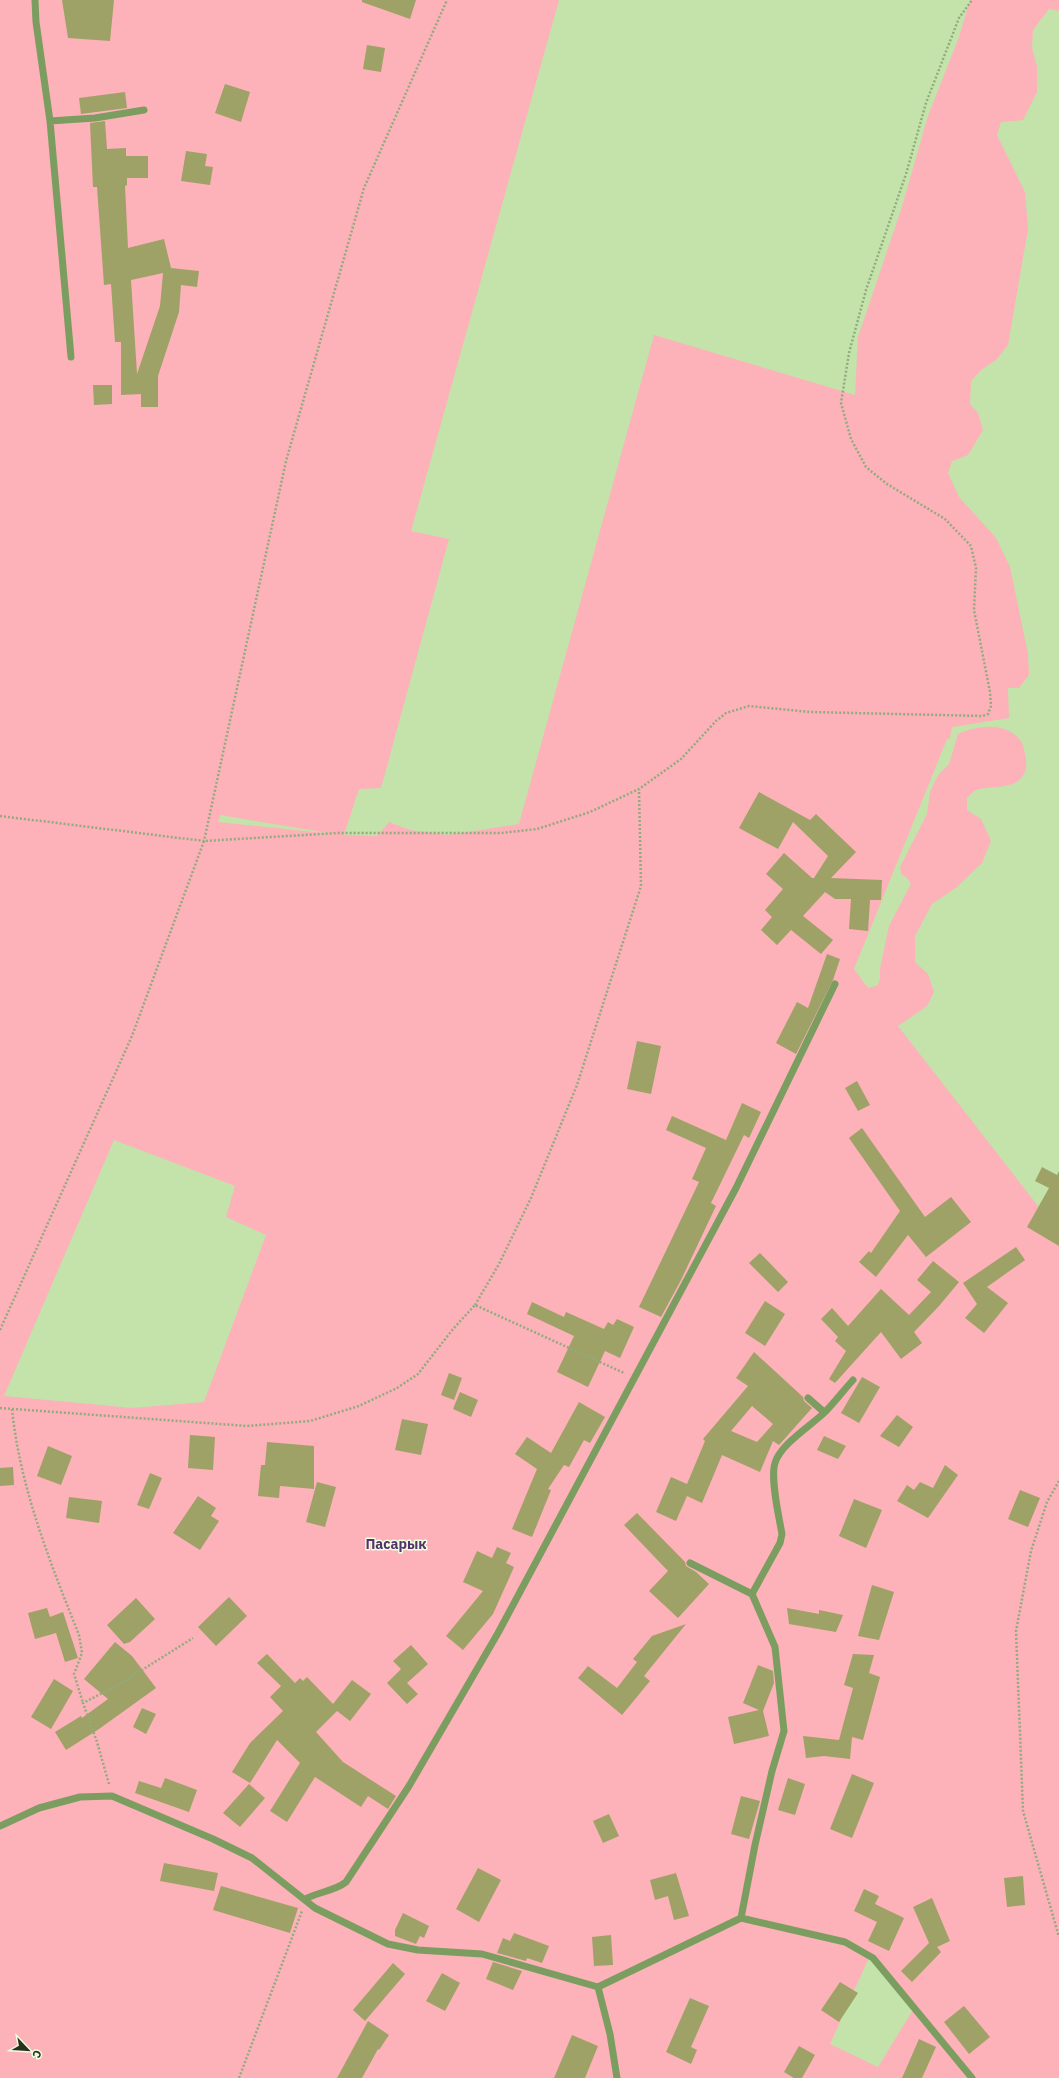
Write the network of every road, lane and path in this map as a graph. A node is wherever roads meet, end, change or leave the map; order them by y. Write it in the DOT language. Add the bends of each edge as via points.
graph roads {
  1 [pos="35,0"];
  2 [pos="447,0"];
  3 [pos="972,0"];
  4 [pos="144,110"];
  5 [pos="50,121"];
  6 [pos="71,357"];
  7 [pos="640,789"];
  8 [pos="0,816"];
  9 [pos="204,841"];
  10 [pos="835,984"];
  11 [pos="475,1305"];
  12 [pos="0,1330"];
  13 [pos="633,1378"];
  14 [pos="853,1380"];
  15 [pos="808,1398"];
  16 [pos="0,1408"];
  17 [pos="12,1410"];
  18 [pos="824,1412"];
  19 [pos="1059,1481"];
  20 [pos="690,1563"];
  21 [pos="752,1594"];
  22 [pos="193,1638"];
  23 [pos="83,1703"];
  24 [pos="112,1796"];
  25 [pos="0,1826"];
  26 [pos="305,1899"];
  27 [pos="741,1918"];
  28 [pos="1059,1937"];
  29 [pos="598,1987"];
  30 [pos="239,2078"];
  31 [pos="616,2078"];
  32 [pos="972,2078"];
  1 -- 5 [label="lane"];
  2 -- 9 [label="path" via="364,188 286,461"];
  3 -- 7 [label="path" via="959,18 926,103 906,174 866,290 849,353 841,403 851,439 866,467 886,484 945,518 971,546 976,568 974,610 990,692 990,710 988,714 976,716 810,712 749,706 726,713 681,759"];
  4 -- 5 [label="lane" via="95,118"];
  5 -- 6 [label="lane"];
  7 -- 9 [label="path" via="590,812 537,829 501,832 338,833"];
  7 -- 11 [label="path" via="642,873 639,893 577,1085 531,1198 499,1264"];
  8 -- 9 [label="path"];
  9 -- 12 [label="path" via="132,1036"];
  10 -- 13 [label="lane" via="736,1188"];
  11 -- 13 [label="path"];
  11 -- 17 [label="path" via="418,1374 397,1388 359,1406 310,1421 247,1426"];
  13 -- 26 [label="lane" via="498,1633 409,1786 346,1882"];
  14 -- 18 [label="lane"];
  15 -- 18 [label="lane"];
  16 -- 17 [label="path"];
  17 -- 23 [label="path" via="15,1443 38,1528 79,1635 82,1653 74,1674"];
  18 -- 21 [label="lane" via="790,1443 775,1463 773,1474 782,1534 780,1543"];
  19 -- 28 [label="path" via="1047,1502 1032,1551 1016,1631 1024,1810"];
  20 -- 21 [label="lane"];
  21 -- 27 [label="lane" via="775,1647 784,1731 772,1771"];
  22 -- 23 [label="path" via="118,1685"];
  23 -- 24 [label="path"];
  24 -- 25 [label="lane" via="80,1797 40,1808"];
  24 -- 26 [label="lane" via="252,1858"];
  26 -- 29 [label="lane" via="315,1908 388,1944 418,1950 482,1954"];
  26 -- 30 [label="path"];
  27 -- 29 [label="lane"];
  27 -- 32 [label="lane" via="845,1942 873,1958"];
  29 -- 31 [label="lane" via="610,2034"];
}
